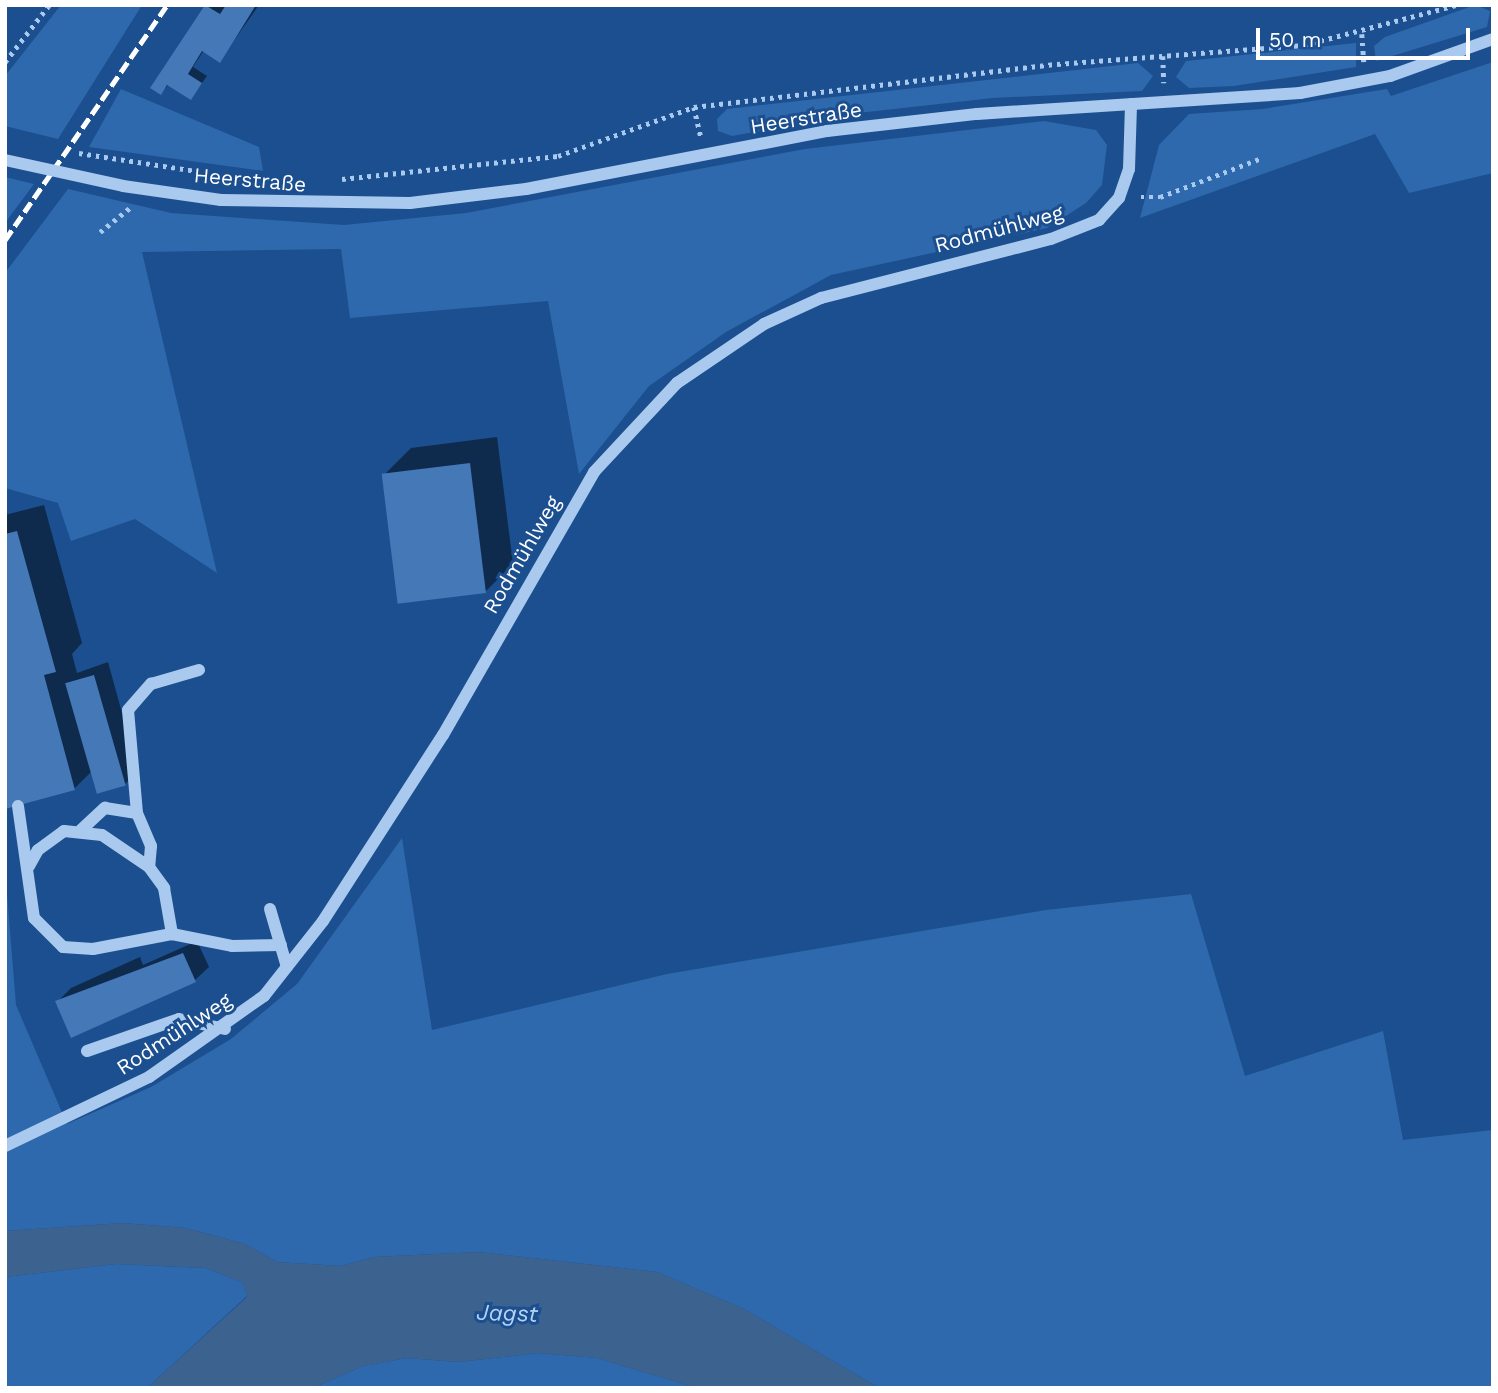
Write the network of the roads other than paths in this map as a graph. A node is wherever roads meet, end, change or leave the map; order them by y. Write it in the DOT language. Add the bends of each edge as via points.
graph roads {
  1 [pos="1493,38"];
  2 [pos="1131,104"];
  3 [pos="5,160"];
  4 [pos="199,670"];
  5 [pos="18,806"];
  6 [pos="137,813"];
  7 [pos="81,830"];
  8 [pos="29,866"];
  9 [pos="149,867"];
  10 [pos="270,909"];
  11 [pos="172,934"];
  12 [pos="281,945"];
  13 [pos="287,967"];
  14 [pos="225,1029"];
  15 [pos="87,1051"];
  16 [pos="5,1146"];
  1 -- 2 [label="street, Heerstraße" via="1366,80 1300,93"];
  2 -- 3 [label="street, Heerstraße, bridge" via="827,131 526,189 410,203 316,205 154,190"];
  2 -- 13 [label="street, Rodmühlweg" via="1134,139 1119,198 1099,220 1051,239 821,298 764,324 677,383 594,471 561,520 443,735"];
  4 -- 6 [label="street" via="151,684 128,710"];
  5 -- 8 [label="street"];
  6 -- 7 [label="street" via="105,808"];
  6 -- 9 [label="street" via="151,846"];
  7 -- 8 [label="street" via="50,838"];
  7 -- 9 [label="street" via="127,848"];
  8 -- 11 [label="street" via="34,918 63,947 93,949"];
  9 -- 11 [label="street" via="164,888"];
  10 -- 12 [label="street"];
  11 -- 12 [label="street" via="232,946"];
  12 -- 13 [label="street"];
  13 -- 14 [label="street, Rodmühlweg"];
  14 -- 15 [label="street" via="179,1019"];
  14 -- 16 [label="street, Rodmühlweg" via="149,1077"];
}
